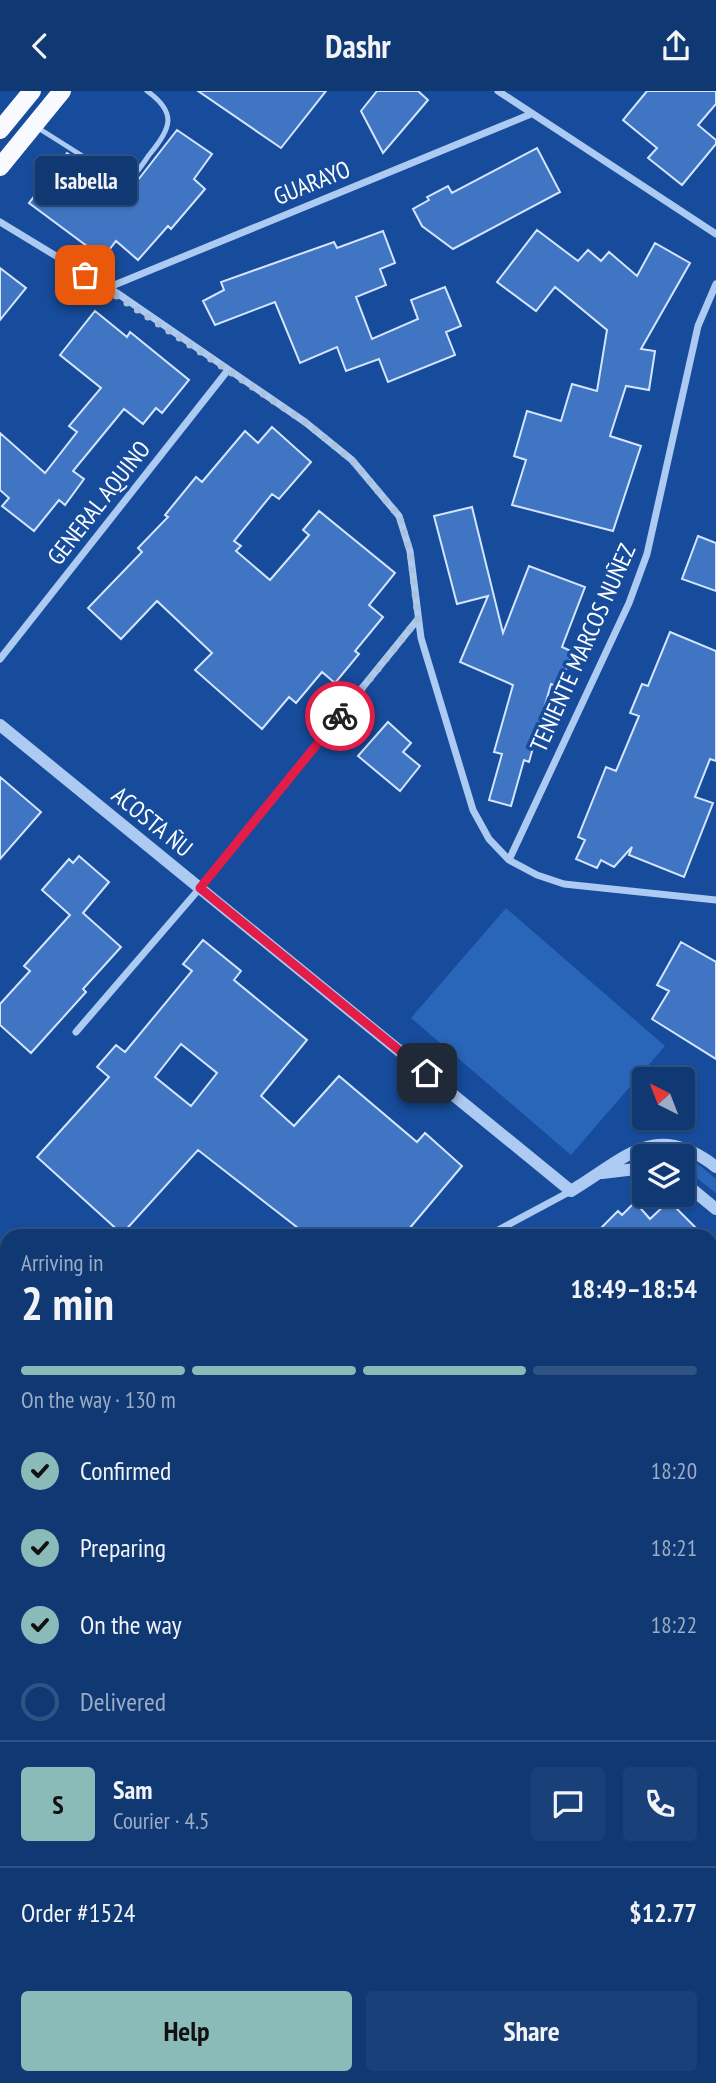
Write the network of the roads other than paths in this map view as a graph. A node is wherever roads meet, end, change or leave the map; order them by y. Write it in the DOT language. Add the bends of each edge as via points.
graph roads {
  1 [pos="32,91"];
  2 [pos="62,91"];
  3 [pos="147,91"];
  4 [pos="498,91"];
  5 [pos="531,114"];
  6 [pos="34,125"];
  7 [pos="0,130"];
  8 [pos="0,167"];
  9 [pos="0,222"];
  10 [pos="716,234"];
  11 [pos="716,284"];
  12 [pos="107,288"];
  13 [pos="228,370"];
  14 [pos="418,619"];
  15 [pos="0,659"];
  16 [pos="0,725"];
  17 [pos="509,860"];
  18 [pos="200,888"];
  19 [pos="716,900"];
  20 [pos="76,1032"];
  21 [pos="716,1167"];
  22 [pos="632,1169"];
  23 [pos="602,1173"];
  24 [pos="571,1191"];
  25 [pos="695,1192"];
  26 [pos="716,1209"];
  27 [pos="500,1229"];
  1 -- 7 [label="main road"];
  2 -- 6 [label="main road"];
  3 -- 6 [label="lane" via="164,103 169,118 164,138 127,180"];
  4 -- 5 [label="street"];
  5 -- 10 [label="street"];
  5 -- 12 [label="street, GUARAYO"];
  6 -- 8 [label="main road"];
  9 -- 12 [label="street"];
  11 -- 17 [label="street, TENIENTE MARCOS NUÑEZ" via="698,326 647,554 629,603"];
  12 -- 13 [label="street"];
  13 -- 14 [label="street" via="352,460 399,516 410,551"];
  13 -- 15 [label="street, GENERAL AQUINO"];
  14 -- 17 [label="street" via="473,810 489,839"];
  14 -- 18 [label="street"];
  16 -- 18 [label="street, ACOSTA ÑU"];
  17 -- 19 [label="street" via="564,884"];
  18 -- 20 [label="street"];
  18 -- 24 [label="street, ACOSTA ÑU"];
  21 -- 23 [label="street" via="696,1151 652,1144 627,1152"];
  22 -- 23 [label="street"];
  23 -- 24 [label="street"];
  24 -- 27 [label="street"];
  25 -- 26 [label="street"];
}
